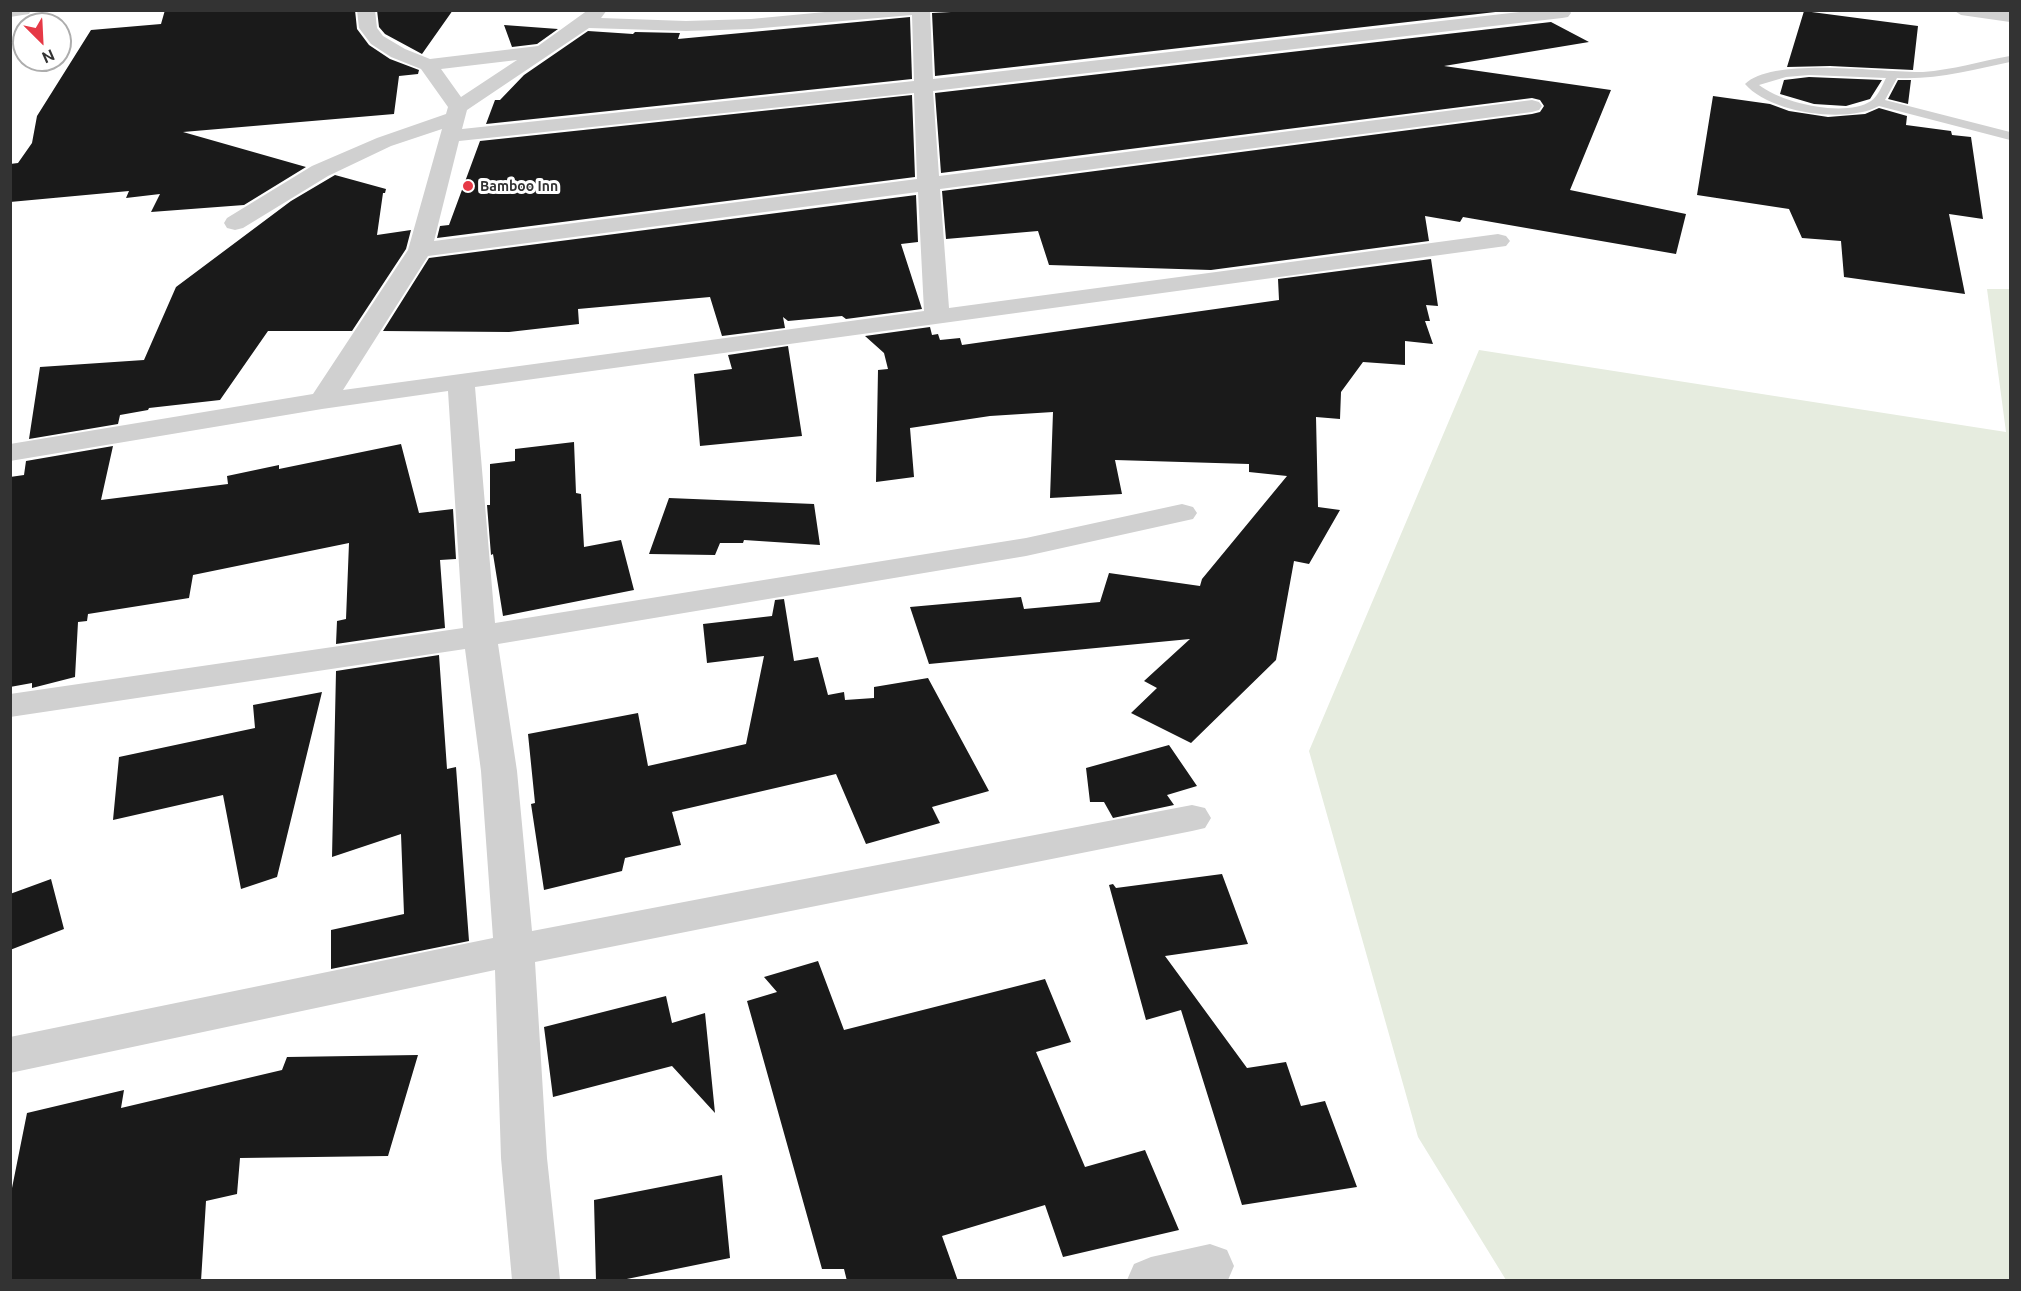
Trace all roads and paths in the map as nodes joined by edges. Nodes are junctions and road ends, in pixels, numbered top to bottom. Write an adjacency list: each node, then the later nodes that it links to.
1 (23, 10): 7 (street)
2 (366, 10): 14 (street)
3 (914, 10): 9 (street)
4 (921, 10): 16 (street)
5 (1383, 10): 11 (street)
6 (1961, 10): 10 (street)
7 (11, 12)
8 (1562, 13): 11 (street)
9 (592, 17): 12 (street)
10 (2010, 17)
11 (1381, 33): 16 (street)
12 (542, 51): 14 (street); 19 (street)
13 (2010, 59): 15 (lane)
14 (428, 65): 19 (street)
15 (1894, 74): 17 (lane); 17 (lane)
16 (925, 86): 19 (street); 21 (street)
17 (1877, 102): 20 (lane)
18 (1532, 106): 21 (street)
19 (455, 120): 22 (street); 24 (street)
20 (2010, 136)
21 (929, 184): 24 (street); 25 (street)
22 (235, 224)
23 (1498, 241): 25 (street)
24 (420, 250): 27 (street)
25 (937, 317): 26 (street)
26 (461, 381): 27 (street); 30 (street)
27 (322, 401): 28 (street)
28 (10, 453)
29 (1182, 513): 30 (street)
30 (480, 636): 31 (street); 33 (street)
31 (10, 706)
32 (1192, 818): 33 (street)
33 (514, 950): 34 (street); 36 (street)
34 (10, 1055)
35 (1210, 1266): 37 (street)
36 (536, 1281)
37 (1151, 1281)

